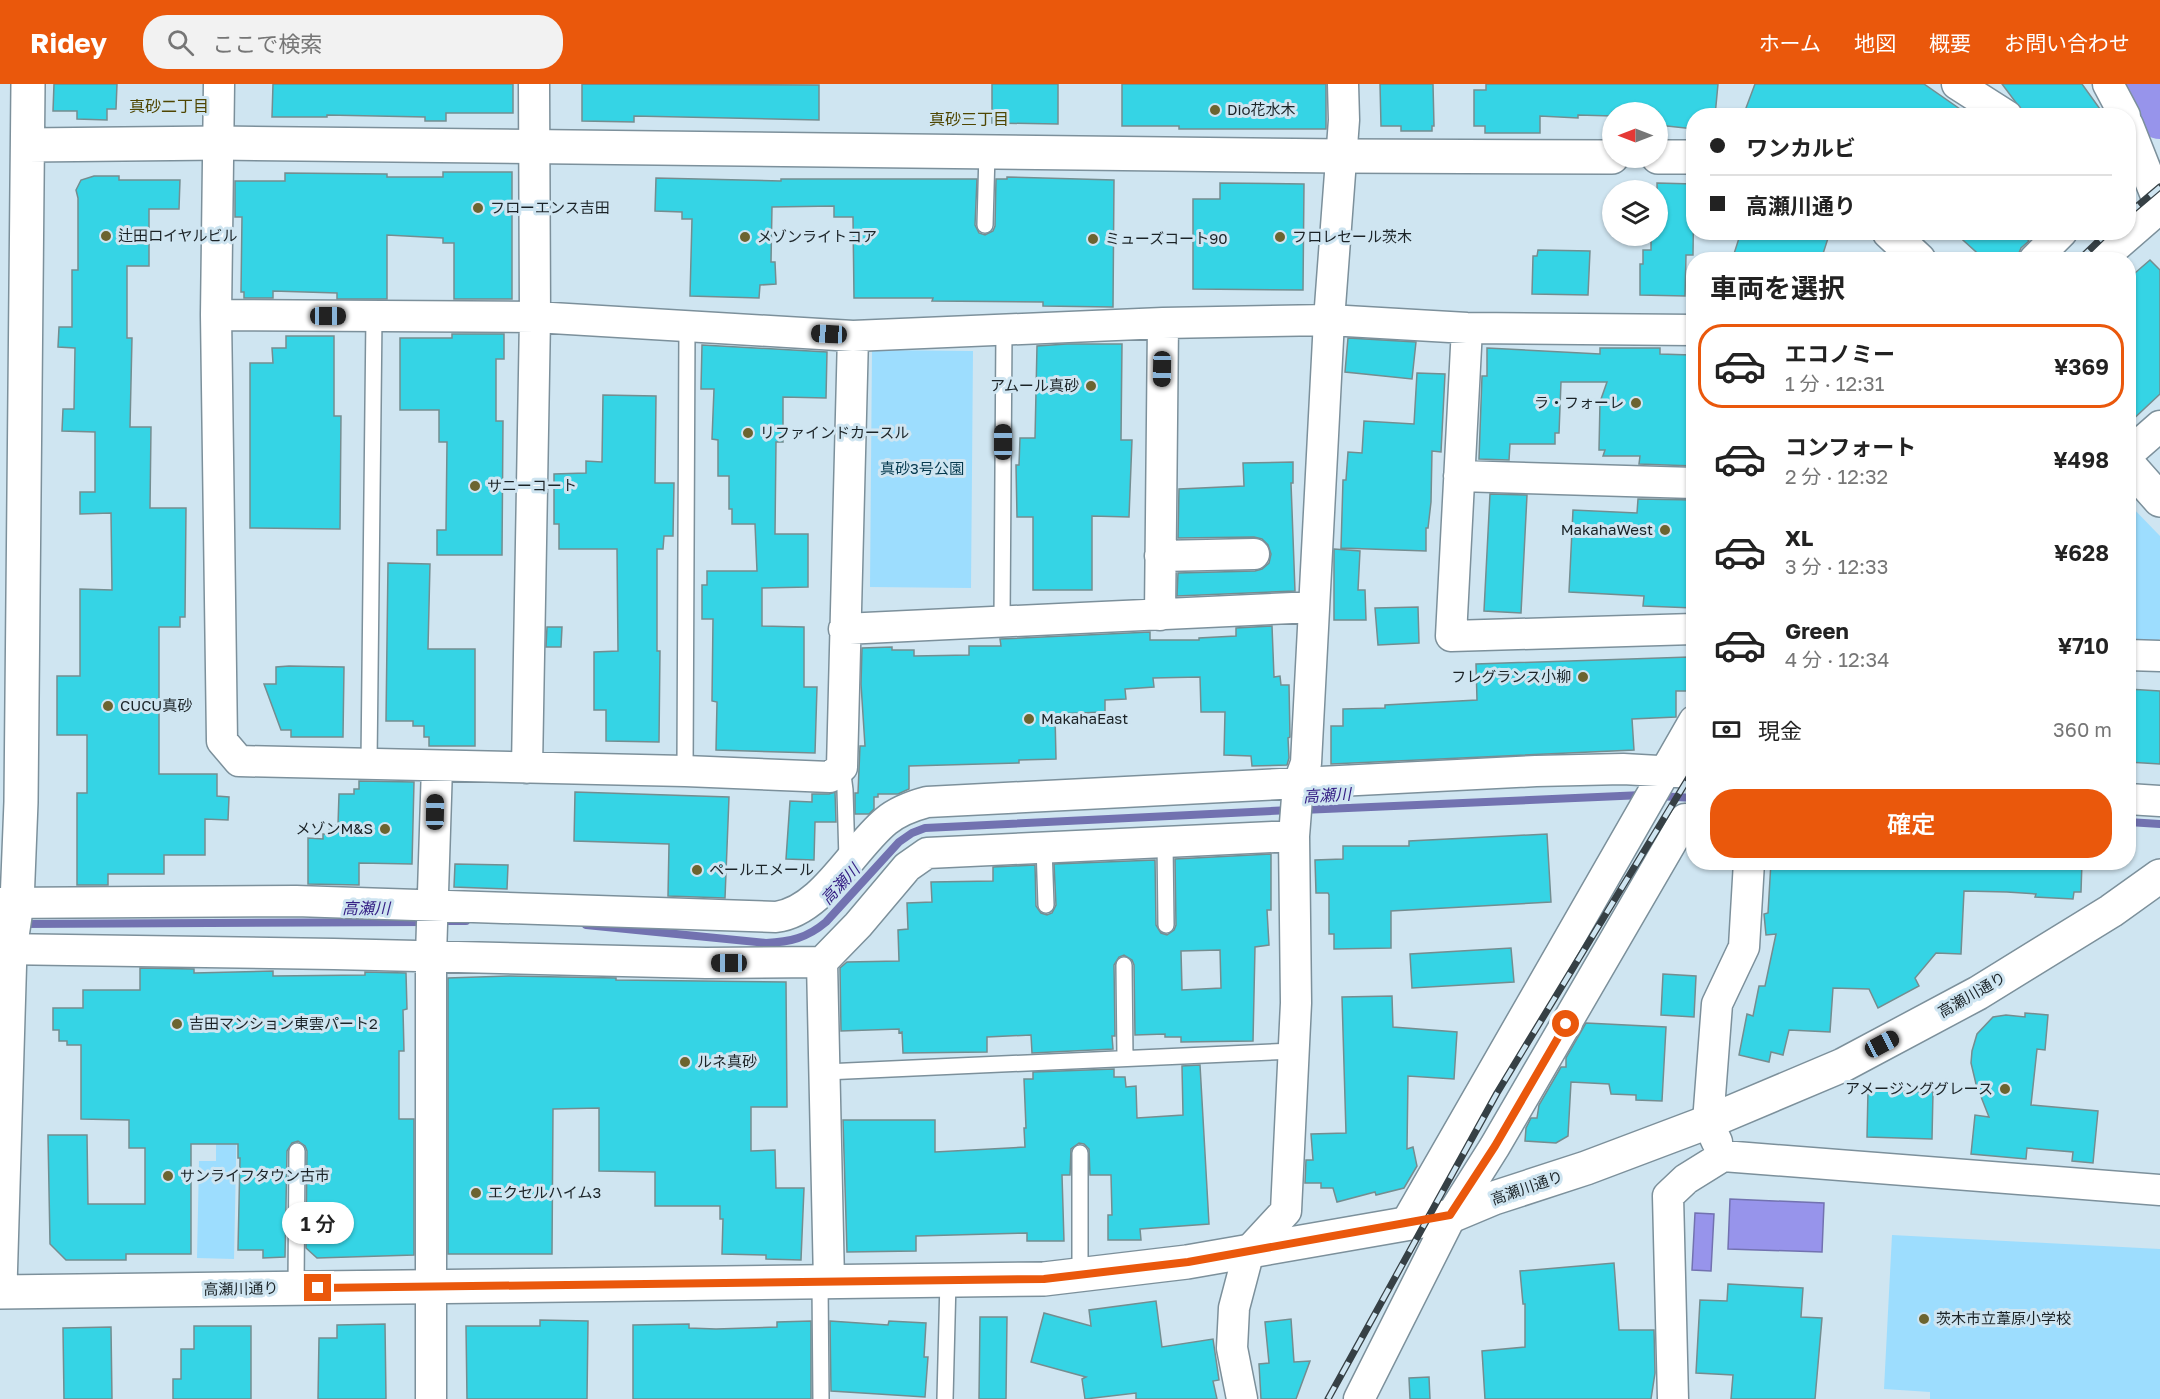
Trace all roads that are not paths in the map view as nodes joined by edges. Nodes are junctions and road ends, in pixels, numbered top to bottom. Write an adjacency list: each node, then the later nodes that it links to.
1 (28, 84): 11 (street)
2 (219, 84): 9 (street)
3 (534, 84): 12 (street)
4 (1343, 84): 14 (street)
5 (1957, 84): 7 (street)
6 (2109, 84): 8 (street)
7 (1994, 108)
8 (2121, 108)
9 (219, 143): 11 (street); 12 (street); 28 (street)
10 (2136, 144): 18 (street)
11 (28, 145): 63 (street)
12 (534, 148): 13 (street); 30 (street)
13 (987, 153): 14 (street); 20 (lane)
14 (1341, 156): 15 (street); 31 (street)
15 (1602, 157)
16 (1668, 157): 17 (street)
17 (1686, 157)
18 (2145, 166): 19 (street)
19 (2160, 207): 21 (street)
20 (985, 225)
21 (2136, 228)
22 (1897, 240): 25 (street)
23 (2054, 240): 26 (street)
24 (2123, 240): 27 (street)
25 (1910, 252)
26 (2042, 252)
27 (2109, 252)
28 (216, 315): 29 (street); 54 (street)
29 (374, 316): 30 (street); 54 (lane)
30 (535, 317): 33 (street); 57 (street)
31 (1329, 320): 32 (street); 34 (street); 46 (street)
32 (1163, 323): 35 (street); 45 (street)
33 (687, 326): 37 (street); 58 (lane)
34 (1467, 328): 36 (street); 41 (street)
35 (1004, 330): 37 (street); 48 (lane)
36 (1686, 330)
37 (853, 336): 49 (street)
38 (2160, 426): 39 (street)
39 (2136, 447)
40 (2136, 473): 43 (street)
41 (1459, 476): 42 (street); 50 (street)
42 (1686, 483)
43 (2160, 500)
44 (1254, 554): 45 (street)
45 (1160, 556): 47 (street)
46 (1314, 607): 47 (street); 60 (street)
47 (1160, 615): 48 (street)
48 (1002, 620): 49 (street)
49 (844, 629): 56 (street)
50 (1686, 629)
51 (2136, 655): 52 (street)
52 (2160, 656)
53 (1686, 742): 59 (street)
54 (369, 763): 55 (street)
55 (436, 766): 57 (street); 74 (street)
56 (842, 767): 58 (street); 68 (lane)
57 (527, 768): 58 (street)
58 (685, 771)
59 (1673, 775): 60 (street); 90 (street)
60 (1298, 788): 65 (street); 68 (street)
61 (2136, 800): 62 (street)
62 (2160, 801)
63 (10, 802): 72 (street)
64 (1685, 819): 89 (street)
65 (1295, 831): 66 (street); 81 (street)
66 (1165, 842): 67 (street); 76 (lane)
67 (1044, 847): 73 (lane); 75 (street)
68 (847, 863): 71 (street)
69 (1749, 870): 84 (street)
70 (2160, 876): 84 (street, 高瀬川通り)
71 (824, 895): 74 (street); 75 (street)
72 (9, 903): 74 (street); 77 (street)
73 (1046, 905)
74 (433, 909): 78 (street)
75 (855, 922): 79 (street)
76 (1166, 925)
77 (5, 949): 78 (street); 95 (street)
78 (432, 952): 79 (street); 96 (street)
79 (822, 962): 83 (street)
80 (1124, 966): 82 (lane)
81 (1294, 1051): 82 (lane); 91 (street)
82 (1125, 1058): 83 (lane)
83 (825, 1072): 94 (street)
84 (1708, 1122): 87 (street); 89 (street, 高瀬川通り)
85 (297, 1150): 97 (lane)
86 (1080, 1153): 92 (lane)
87 (1724, 1156): 88 (street); 104 (street)
88 (2160, 1190)
89 (1450, 1215): 90 (street, 高瀬川通り); 103 (street)
90 (1406, 1223): 91 (street, 高瀬川通り)
91 (1249, 1251): 92 (street, 高瀬川通り); 102 (street)
92 (1080, 1275): 93 (street, 高瀬川通り)
93 (948, 1280): 94 (street, 高瀬川通り); 101 (lane)
94 (824, 1282): 96 (street, 高瀬川通り); 100 (lane)
95 (0, 1287)
96 (429, 1287): 97 (street, 高瀬川通り); 99 (street)
97 (296, 1288): 98 (street, 高瀬川通り)
98 (0, 1292)
99 (431, 1399)
100 (821, 1399)
101 (945, 1399)
102 (1242, 1399)
103 (1359, 1399)
104 (1673, 1399)

